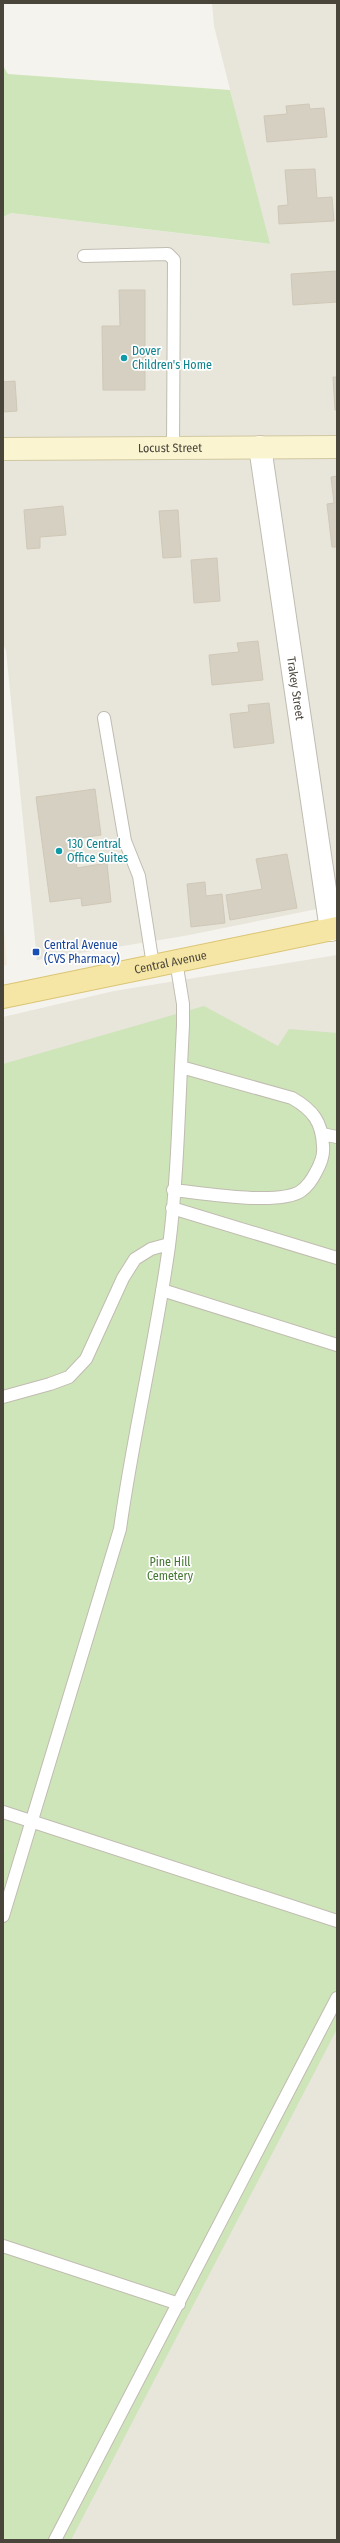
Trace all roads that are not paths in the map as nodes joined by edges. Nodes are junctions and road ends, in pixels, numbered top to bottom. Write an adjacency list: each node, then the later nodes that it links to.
1 (84, 256): 4 (lane)
2 (260, 447): 3 (street, Locust Street); 4 (street, Locust Street); 7 (street, Trakey Street)
3 (337, 447)
4 (173, 448): 5 (street, Locust Street)
5 (3, 449)
6 (104, 718): 9 (lane)
7 (334, 929): 8 (main road, Central Avenue)
8 (176, 961): 9 (main road, Central Avenue); 11 (lane)
9 (153, 965): 10 (main road, Central Avenue)
10 (3, 997)
11 (181, 1067): 12 (lane); 14 (lane)
12 (322, 1134): 13 (lane); 14 (lane)
13 (337, 1137)
14 (173, 1190): 15 (lane)
15 (172, 1208): 16 (lane); 17 (lane)
16 (169, 1244): 18 (lane); 20 (lane)
17 (337, 1258)
18 (162, 1290): 19 (lane); 22 (lane)
19 (337, 1345)
20 (3, 1397)
21 (3, 1812): 22 (lane)
22 (31, 1821): 23 (lane); 24 (lane)
23 (3, 1916)
24 (337, 1921)
25 (337, 1998): 27 (lane)
26 (3, 2246): 27 (lane)
27 (179, 2304): 28 (lane)
28 (55, 2540)

